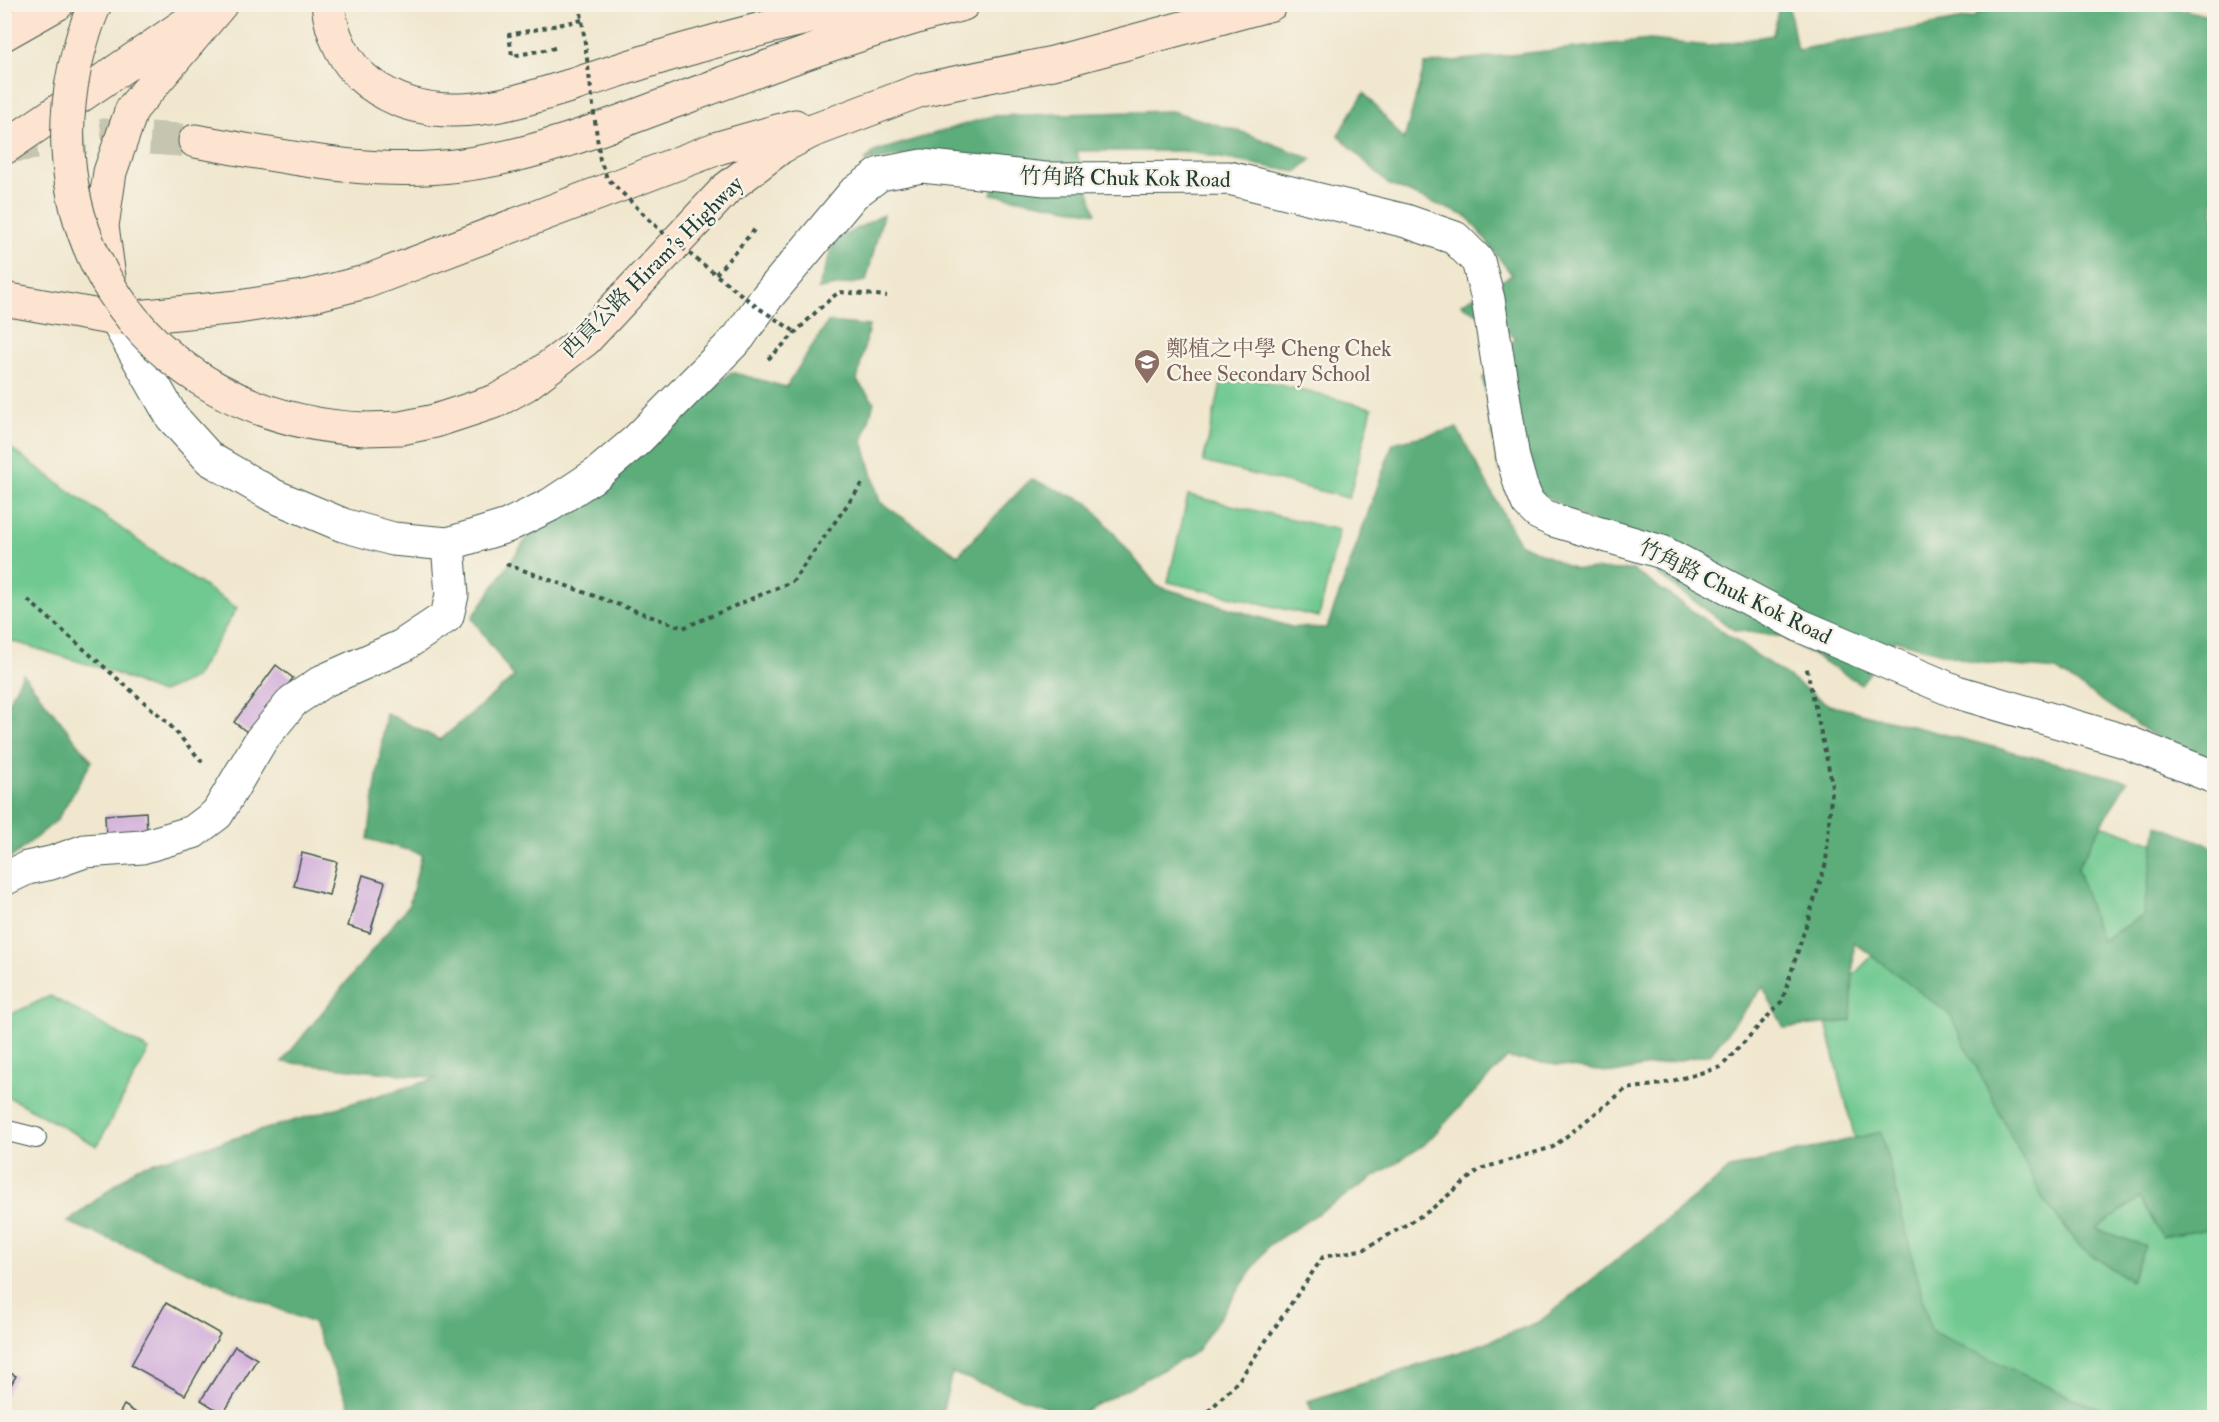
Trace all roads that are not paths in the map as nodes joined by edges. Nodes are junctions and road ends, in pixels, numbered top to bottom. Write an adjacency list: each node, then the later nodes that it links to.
1 (95, 4): 10 (main road, 西貢公路 Hiram's Highway, bridge)
2 (214, 4): 12 (main road)
3 (221, 4): 14 (main road)
4 (328, 4): 5 (main road)
5 (868, 4)
6 (963, 4): 11 (main road)
7 (1271, 4): 10 (main road, 西貢公路 Hiram's Highway)
8 (55, 5): 9 (main road)
9 (4, 34)
10 (921, 90): 14 (main road)
11 (195, 141)
12 (4, 148)
13 (4, 299): 14 (main road)
14 (116, 319): 15 (street, 竹角路 Chuk Kok Road)
15 (448, 544): 16 (street, 竹角路 Chuk Kok Road); 17 (street)
16 (2214, 777)
17 (4, 879)
18 (4, 1130): 19 (lane)
19 (36, 1138)

